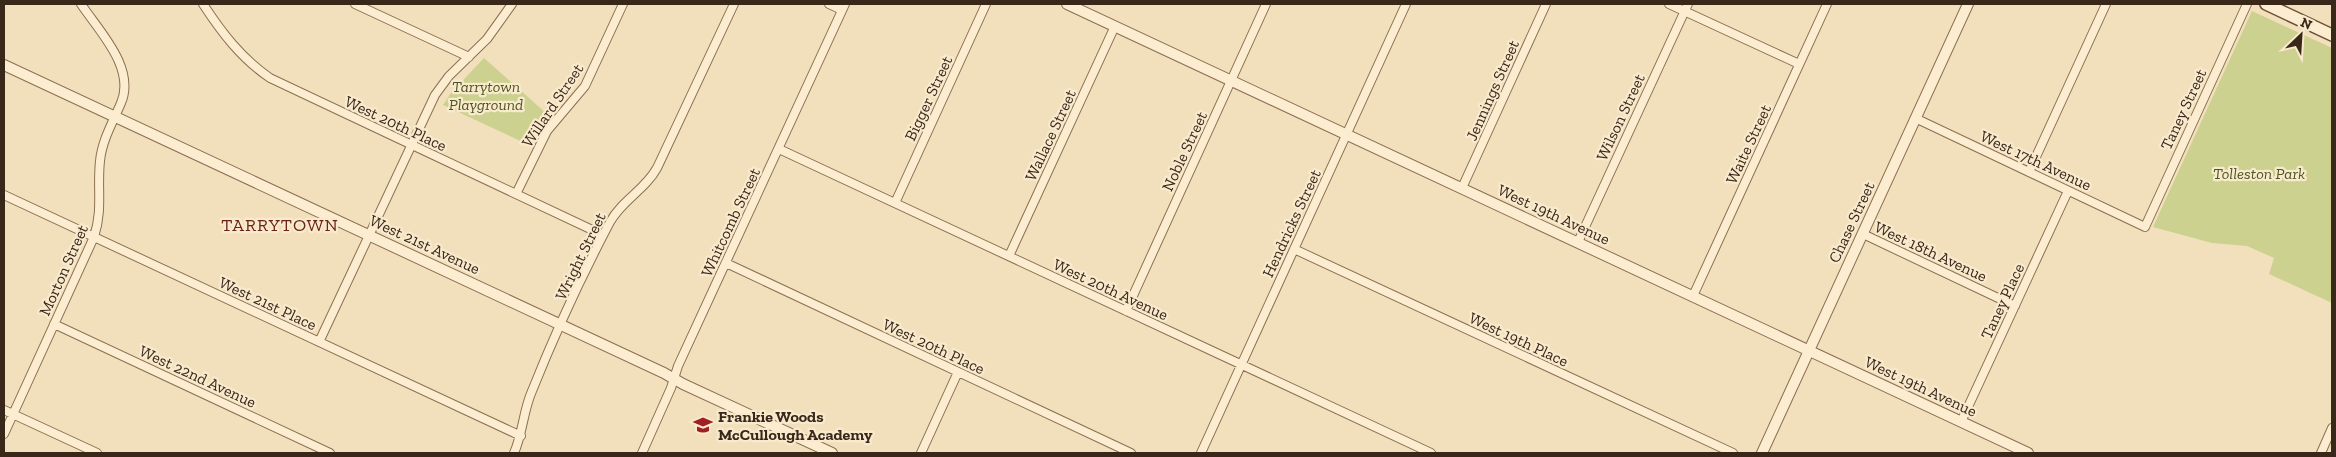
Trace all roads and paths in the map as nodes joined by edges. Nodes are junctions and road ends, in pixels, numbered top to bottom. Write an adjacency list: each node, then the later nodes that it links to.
1 (81, 4): 27 (street, Morton Street)
2 (203, 4): 30 (street, West 20th Place)
3 (355, 4): 23 (street)
4 (512, 4): 23 (street)
5 (624, 4): 35 (street, Willard Street)
6 (734, 4): 41 (street, Wright Street)
7 (829, 4): 19 (street)
8 (986, 4): 37 (street, Bigger Street)
9 (1067, 4): 21 (street, West 19th Avenue)
10 (1266, 4): 26 (street, Noble Street)
11 (1406, 4): 29 (street, Hendricks Street)
12 (1546, 4): 33 (street, Jennings Street)
13 (1669, 4): 20 (street)
14 (1827, 4): 24 (street, Waite Street)
15 (1968, 4): 28 (street, Chase Street)
16 (2106, 4): 32 (street)
17 (2247, 4): 38 (street, Taney Street)
18 (2266, 4): 22 (main road)
19 (844, 7): 31 (street, Whitcomb Street)
20 (1686, 7): 24 (street); 43 (street, Wilson Street)
21 (1115, 26): 26 (street, West 19th Avenue); 45 (street, Wallace Street)
22 (2332, 35)
23 (469, 57): 30 (street)
24 (1799, 64): 47 (street, Waite Street)
25 (4, 65): 27 (street, West 21st Avenue)
26 (1231, 80): 29 (street, West 19th Avenue); 49 (street, Noble Street)
27 (114, 116): 40 (street, West 21st Avenue); 42 (street, Morton Street)
28 (1916, 118): 32 (street, West 17th Avenue); 39 (street, Chase Street)
29 (1347, 134): 33 (street, West 19th Avenue); 44 (street, Hendricks Street)
30 (411, 145): 35 (street, West 20th Place); 40 (street)
31 (779, 149): 37 (street, West 20th Avenue); 46 (street, Whitcomb Street)
32 (2029, 172): 34 (street, West 17th Avenue)
33 (1462, 188): 43 (street, West 19th Avenue)
34 (2068, 191): 38 (street, West 17th Avenue); 48 (street, Taney Place)
35 (516, 194): 41 (street, West 20th Place)
36 (4, 195): 42 (street, West 21st Place)
37 (895, 203): 45 (street, West 20th Avenue)
38 (2145, 226)
39 (1862, 234): 48 (street, West 18th Avenue); 53 (street, Chase Street)
40 (369, 235): 51 (street, West 21st Avenue); 52 (street)
41 (603, 235): 51 (street, Wright Street)
42 (94, 237): 50 (street, Morton Street); 52 (street, West 21st Place)
43 (1578, 242): 47 (street, West 19th Avenue)
44 (1294, 249): 54 (street, Hendricks Street); 72 (street, West 19th Place)
45 (1009, 256): 49 (street, West 20th Avenue)
46 (726, 263): 55 (street, West 20th Place); 56 (street, Whitcomb Street)
47 (1693, 296): 53 (street, West 19th Avenue)
48 (2016, 306): 59 (street, Taney Place)
49 (1126, 311): 54 (street, West 20th Avenue)
50 (54, 324): 58 (street, Morton Street); 64 (street, West 22nd Avenue)
51 (562, 325): 56 (street, West 21st Avenue); 62 (street, Wright Street)
52 (320, 342): 62 (street, West 21st Place)
53 (1809, 350): 59 (street, West 19th Avenue); 73 (street, Chase Street)
54 (1241, 364): 70 (street, Hendricks Street); 71 (street, West 20th Avenue)
55 (958, 372): 68 (street); 69 (street, West 20th Place)
56 (674, 378): 66 (street, Whitcomb Street); 67 (street, West 21st Avenue)
57 (4, 410): 58 (street)
58 (13, 414): 61 (street, Morton Street); 63 (street)
59 (1961, 422): 74 (street, West 19th Avenue)
60 (2332, 428): 75 (street)
61 (4, 434)
62 (521, 436): 65 (street, Wright Street)
63 (97, 453)
64 (330, 453)
65 (514, 453)
66 (642, 453)
67 (832, 453)
68 (921, 453)
69 (1131, 453)
70 (1201, 453)
71 (1431, 453)
72 (1733, 453)
73 (1762, 453)
74 (2028, 453)
75 (2321, 453)

